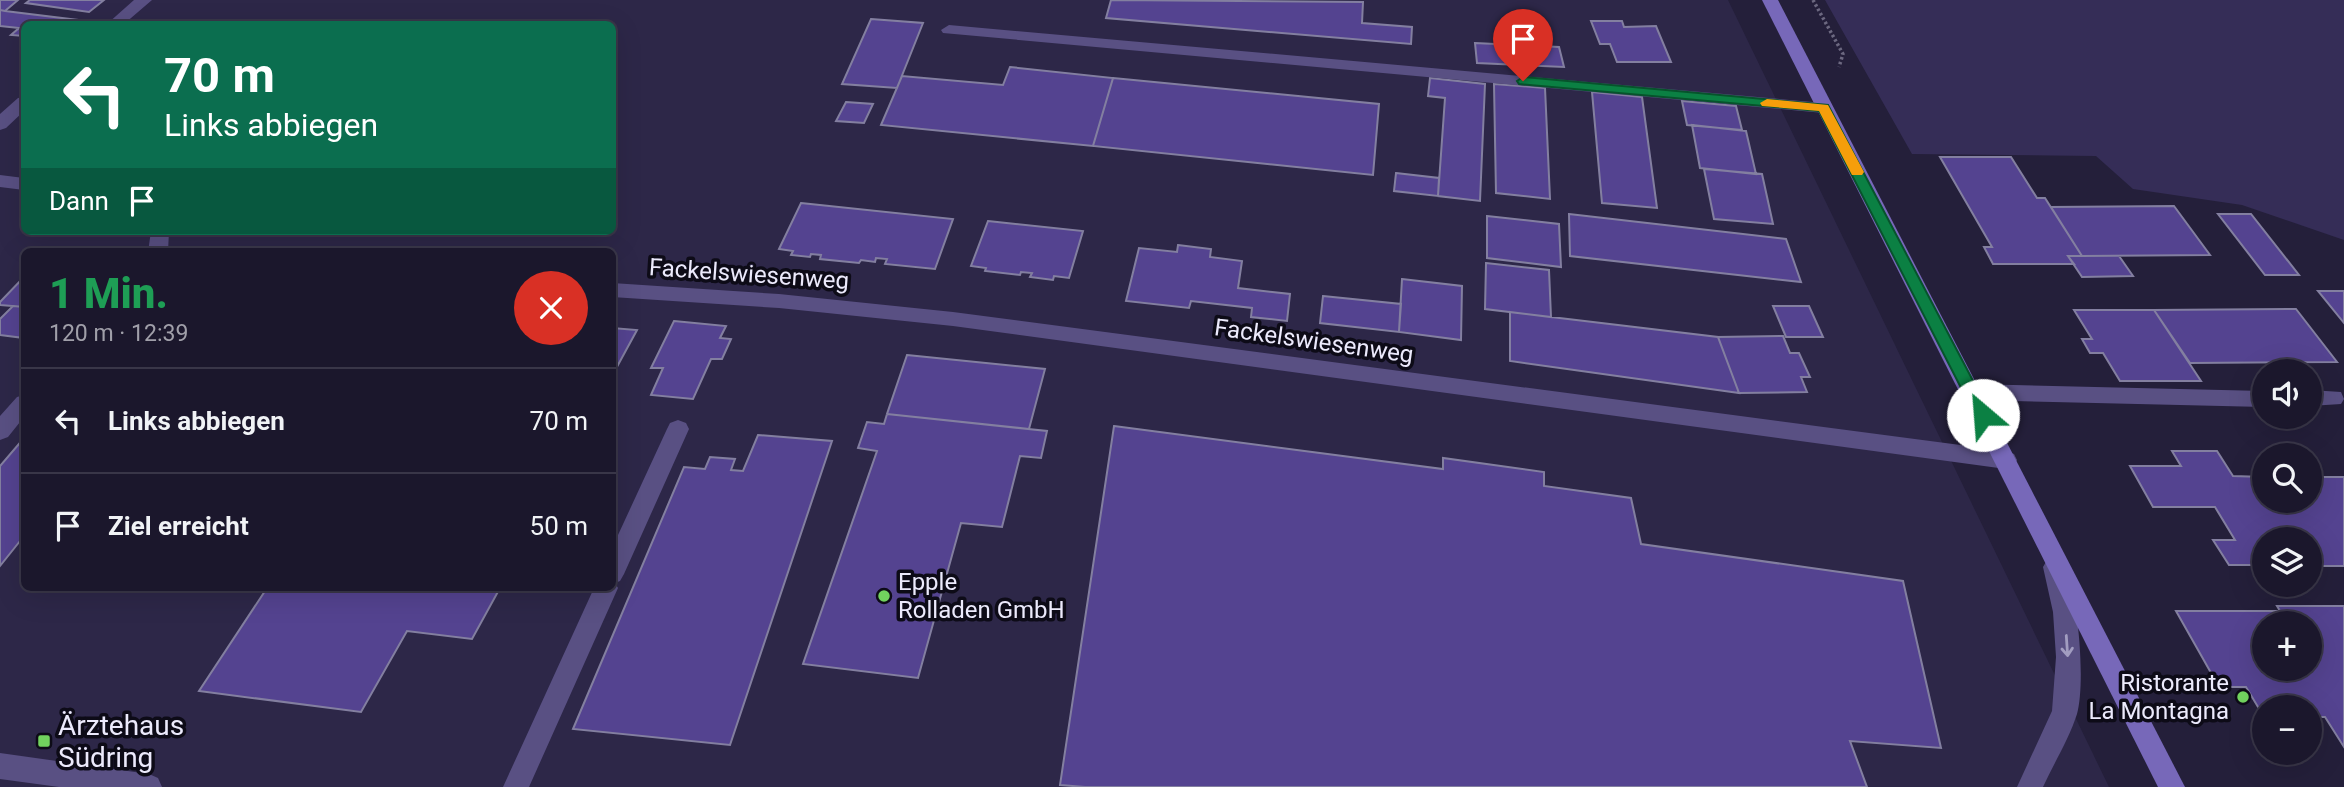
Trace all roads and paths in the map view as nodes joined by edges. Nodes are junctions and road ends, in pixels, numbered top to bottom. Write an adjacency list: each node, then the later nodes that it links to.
1 (144, 0): 3 (street)
2 (1770, 0): 6 (main road)
3 (119, 21)
4 (949, 30): 6 (street)
5 (21, 105): 7 (street)
6 (1824, 108): 11 (main road)
7 (0, 124)
8 (0, 181): 9 (street)
9 (21, 184)
10 (616, 290): 18 (street, Fackelswiesenweg)
11 (1971, 392): 14 (street); 18 (main road)
12 (2322, 398): 13 (street)
13 (2334, 398)
14 (2252, 399)
15 (21, 406): 17 (street)
16 (678, 429): 20 (street)
17 (0, 431)
18 (2006, 460): 19 (main road)
19 (2052, 554): 25 (street, one-way to 25); 26 (main road)
20 (616, 565)
21 (605, 591): 24 (street)
22 (0, 766): 23 (street)
23 (149, 787)
24 (516, 787)
25 (2030, 787)
26 (2172, 787)

